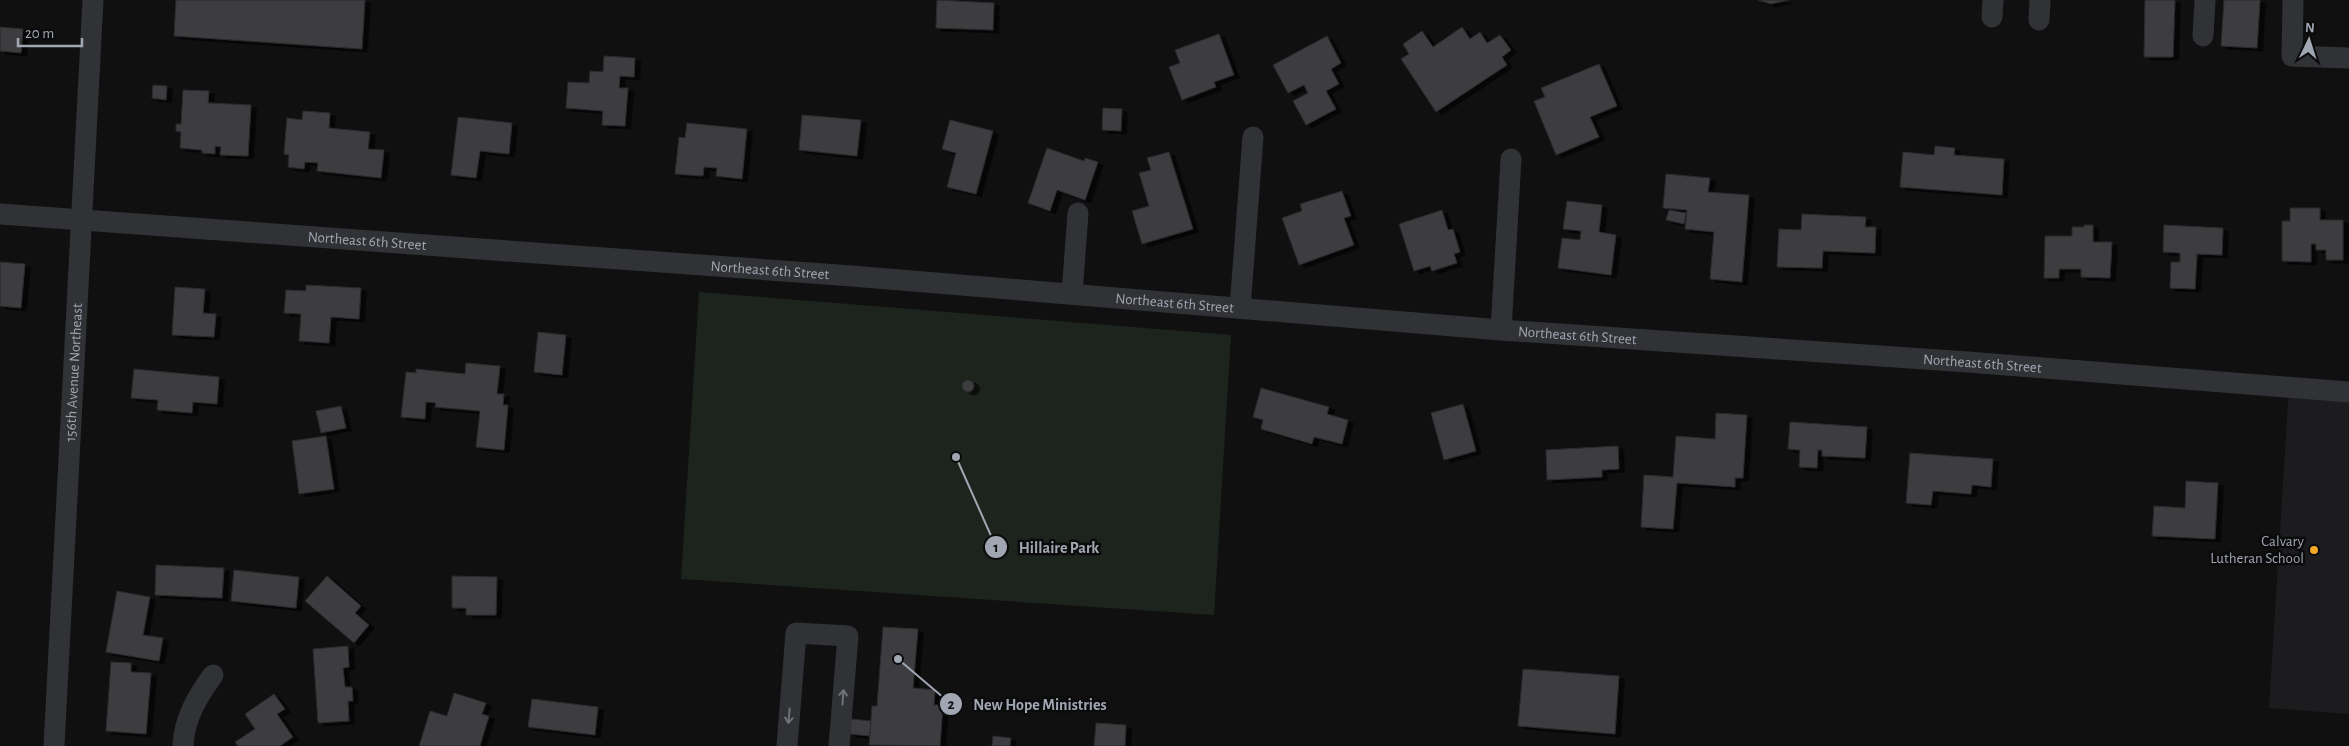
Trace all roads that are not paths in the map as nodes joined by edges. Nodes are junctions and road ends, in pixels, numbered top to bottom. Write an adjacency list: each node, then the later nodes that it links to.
1 (93, 0): 10 (street, 156th Avenue Northeast)
2 (2205, 0): 4 (street)
3 (2293, 0): 5 (street)
4 (2203, 36)
5 (2349, 58)
6 (1253, 137): 12 (street)
7 (1511, 159): 13 (street)
8 (1078, 213): 11 (street)
9 (0, 214): 10 (street, Northeast 6th Street)
10 (82, 220): 11 (street, Northeast 6th Street); 16 (street, 156th Avenue Northeast)
11 (1072, 294): 12 (street, Northeast 6th Street)
12 (1240, 308): 13 (street, Northeast 6th Street)
13 (1501, 330): 14 (street, Northeast 6th Street)
14 (2349, 392)
15 (213, 675): 17 (street)
16 (54, 746)
17 (183, 746)
18 (787, 746): 19 (street, one-way to 18)
19 (839, 746)

